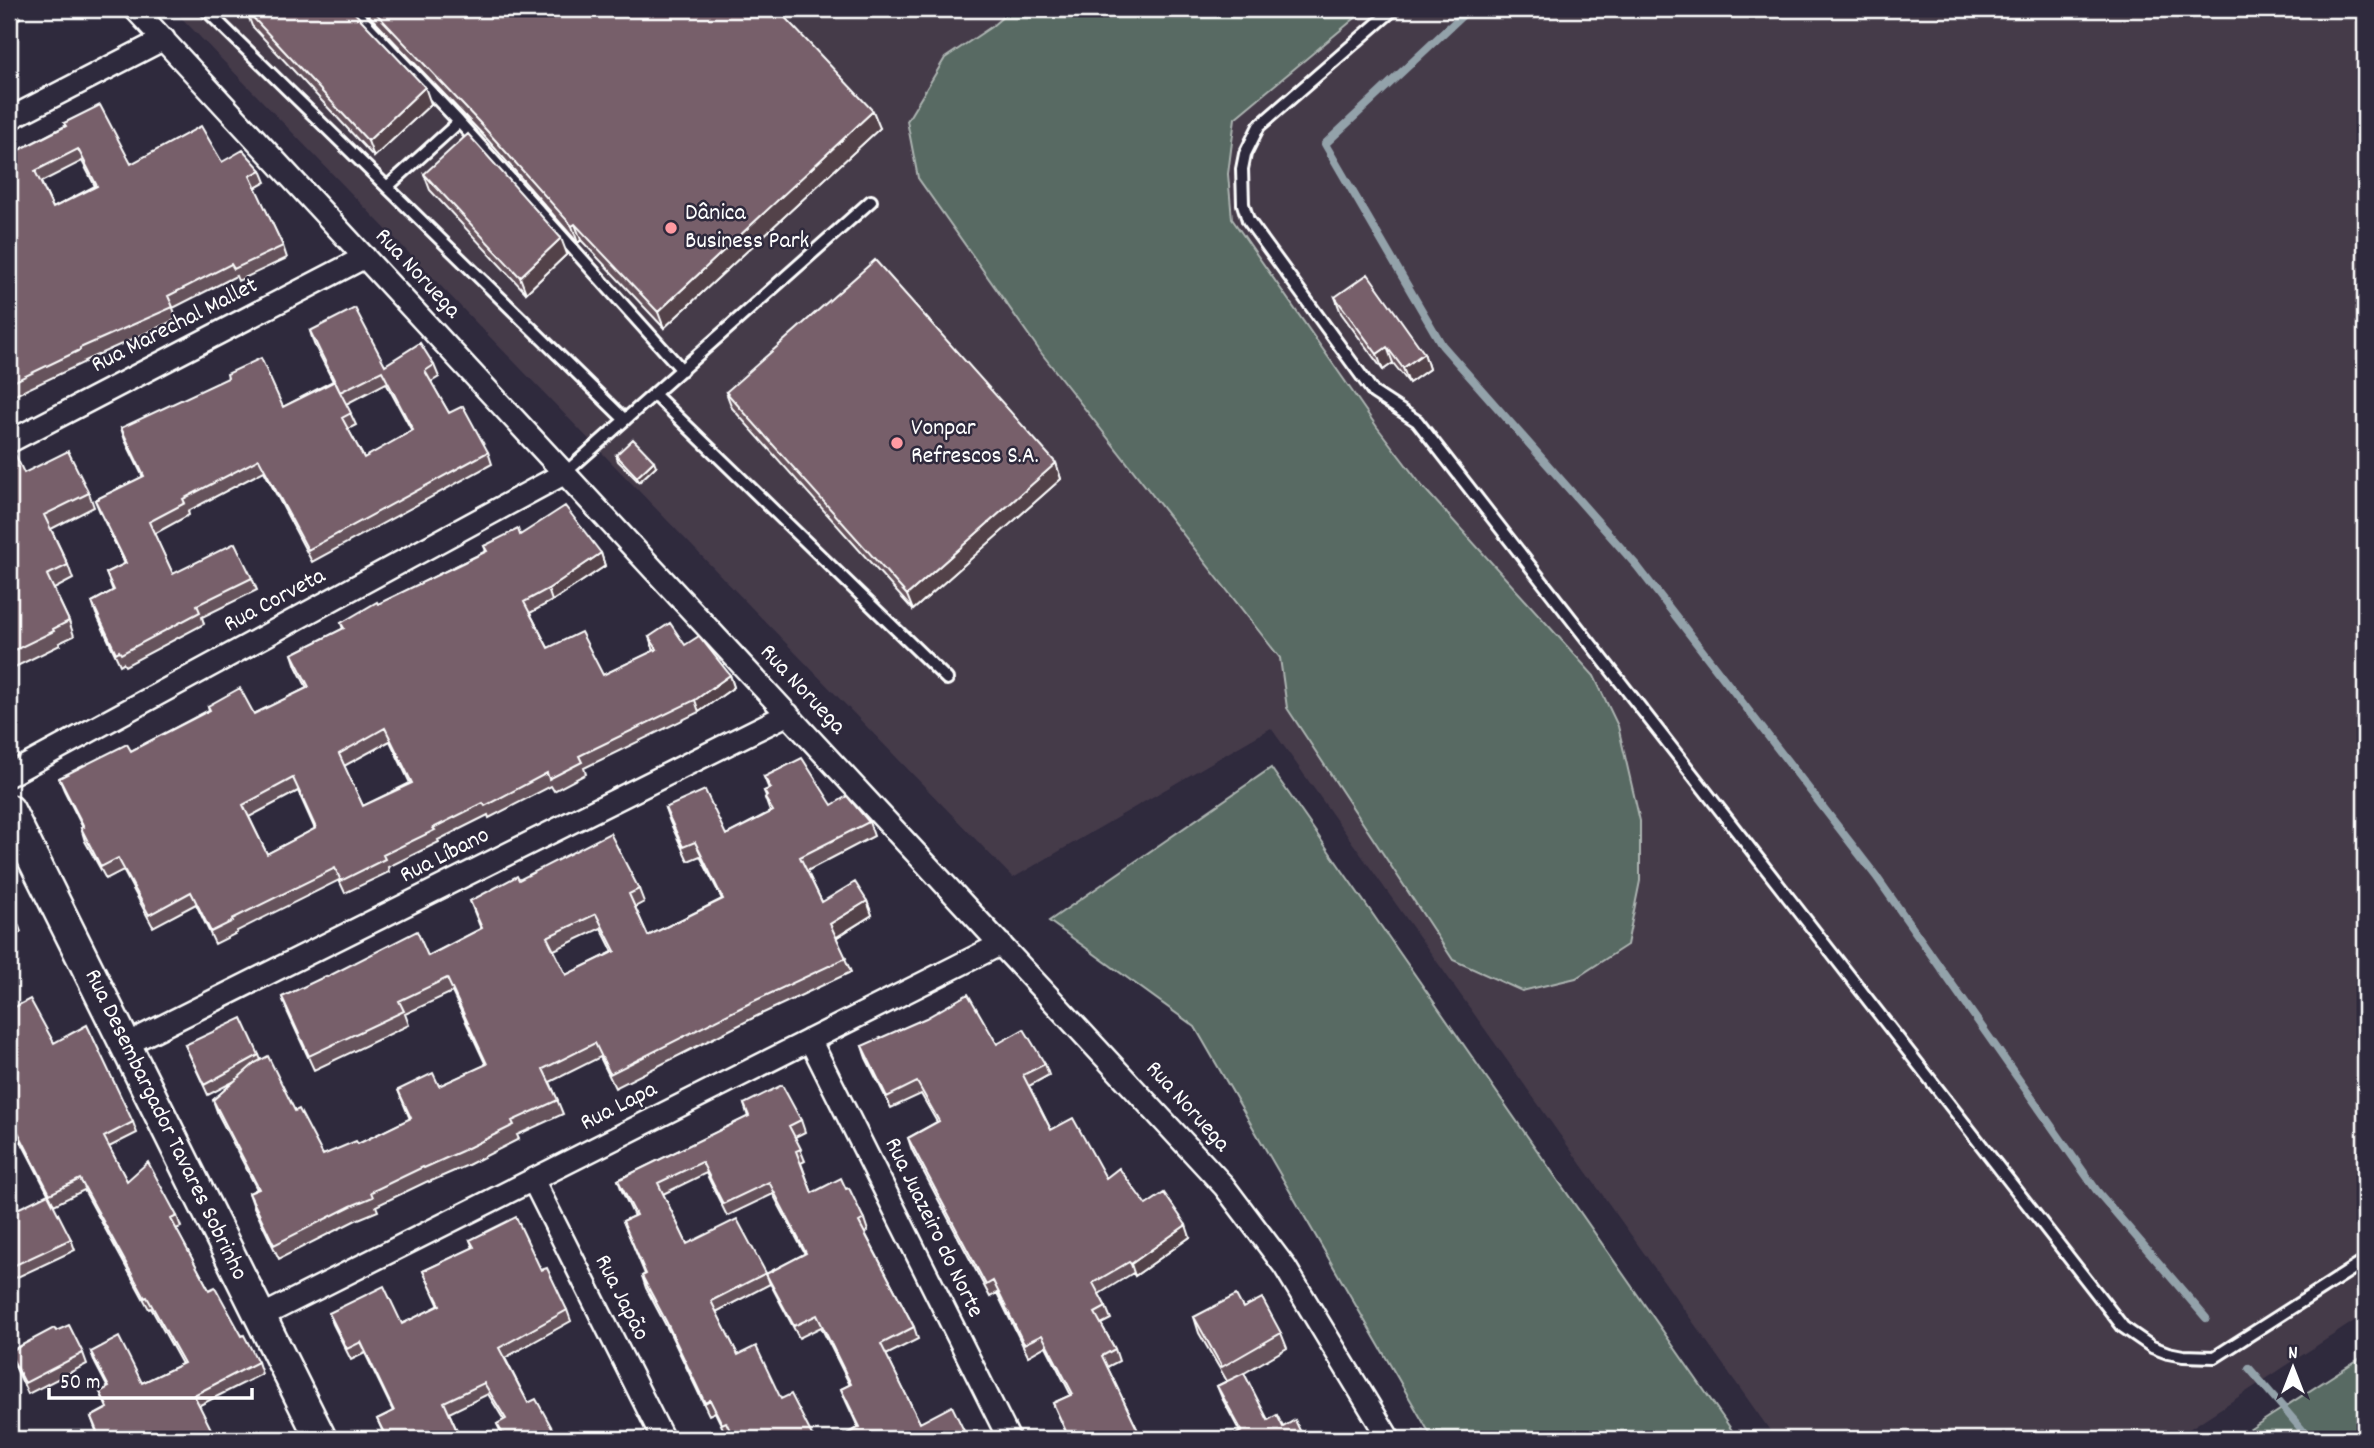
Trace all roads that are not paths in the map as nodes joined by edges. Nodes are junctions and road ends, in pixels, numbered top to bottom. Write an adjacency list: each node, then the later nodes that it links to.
1 (135, 9): 7 (street, Rua Noruega)
2 (205, 9): 6 (lane)
3 (223, 9): 6 (lane)
4 (352, 9): 9 (lane)
5 (1394, 9): 26 (lane)
6 (215, 19): 10 (lane)
7 (164, 39): 8 (street); 12 (street, Rua Noruega)
8 (9, 120)
9 (459, 122): 10 (lane); 13 (lane)
10 (387, 187): 15 (lane)
11 (872, 201): 13 (lane)
12 (365, 257): 16 (street, Rua Marechal Mallet); 17 (street, Rua Noruega)
13 (682, 370): 14 (lane)
14 (654, 394): 15 (lane); 18 (lane)
15 (625, 420): 17 (lane)
16 (9, 442)
17 (565, 473): 19 (street, Rua Noruega); 20 (street, Rua Corveta)
18 (947, 679)
19 (788, 714): 22 (street, Rua Noruega); 24 (street, Rua Líbano)
20 (9, 775)
21 (9, 810): 24 (street, Rua Desembargador Tavares Sobrinho)
22 (1001, 944): 23 (street, Rua Lapa); 31 (street, Rua Noruega)
23 (810, 1040): 25 (street, Rua Lapa); 30 (street, Rua Juazeiro do Norte)
24 (125, 1045): 27 (street, Rua Desembargador Tavares Sobrinho)
25 (533, 1180): 27 (street, Rua Lapa); 29 (street, Rua Japão)
26 (2365, 1261)
27 (261, 1317): 28 (street, Rua Desembargador Tavares Sobrinho)
28 (321, 1439)
29 (663, 1439)
30 (1009, 1439)
31 (1390, 1439)

